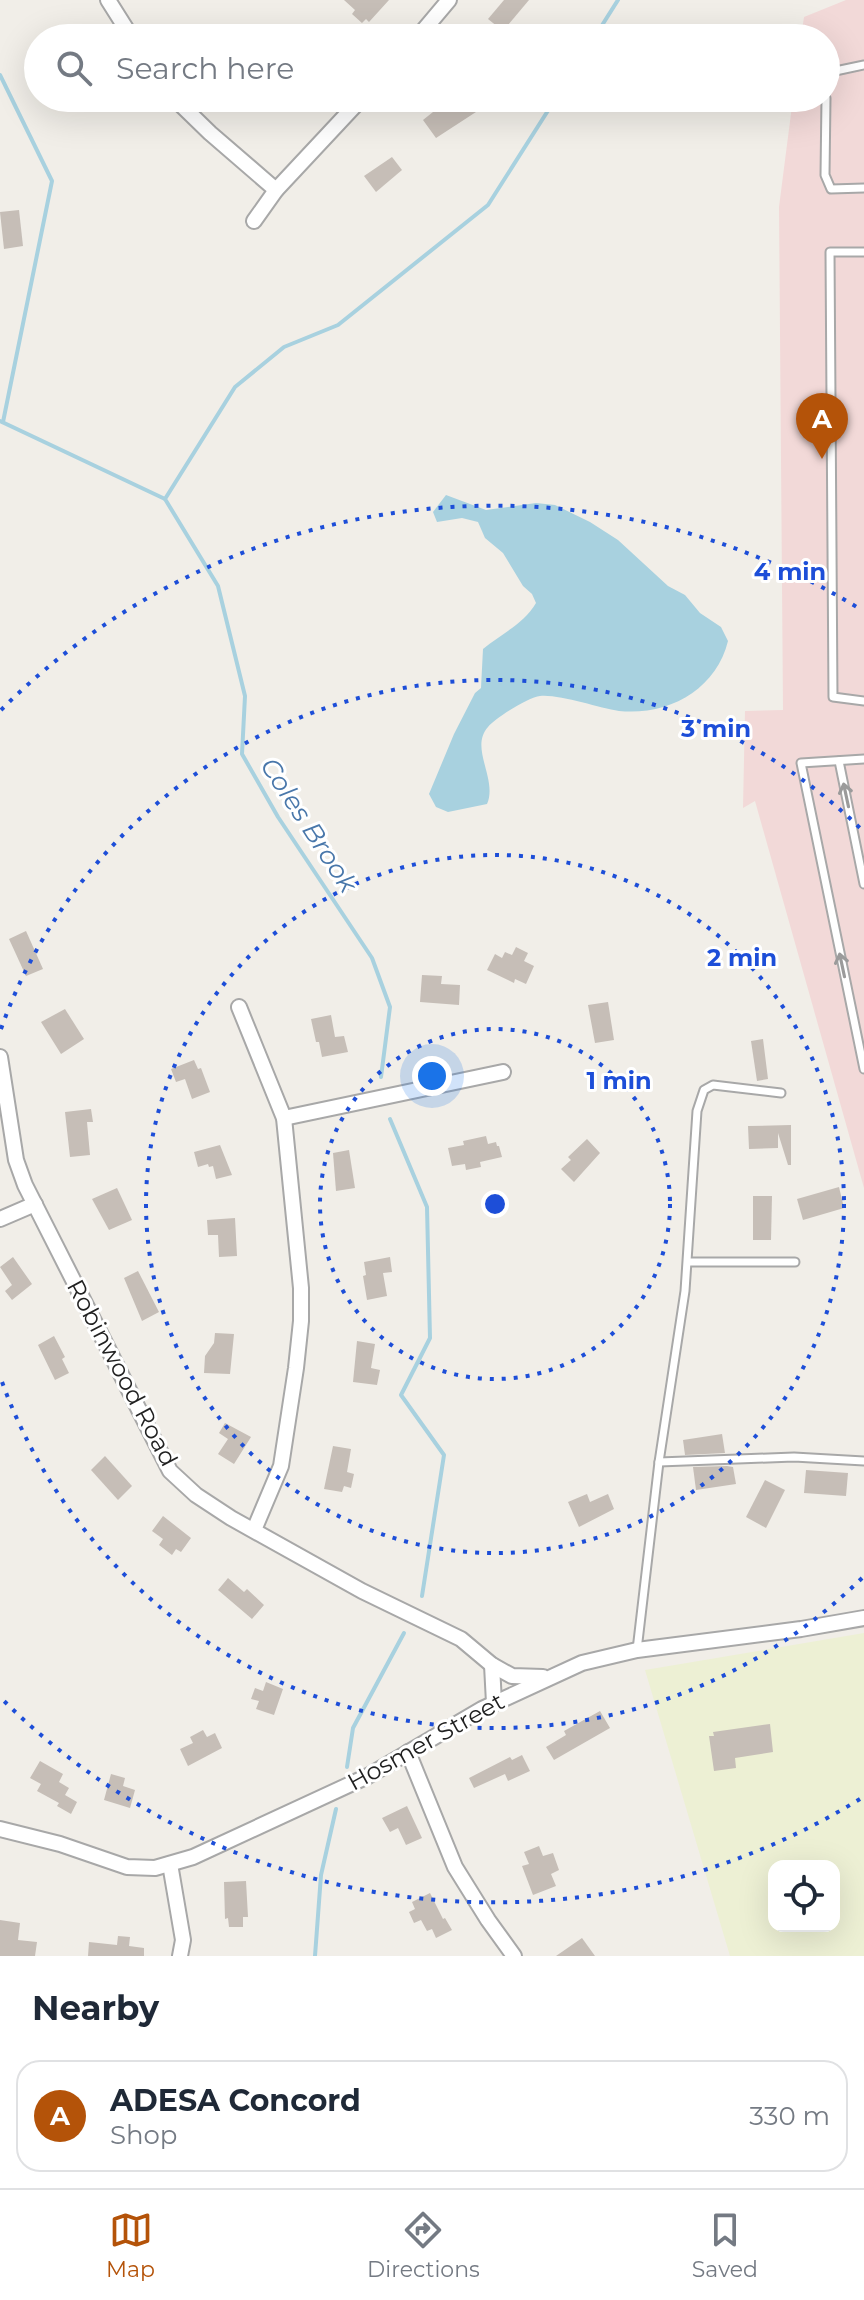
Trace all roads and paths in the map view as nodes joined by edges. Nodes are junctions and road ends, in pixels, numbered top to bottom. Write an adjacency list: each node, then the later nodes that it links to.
1 (108, 0): 3 (street)
2 (444, 3): 4 (street)
3 (123, 24)
4 (428, 24)
5 (864, 65): 6 (lane)
6 (840, 70)
7 (188, 112): 11 (street)
8 (349, 112): 11 (street)
9 (826, 112): 10 (lane)
10 (864, 188)
11 (276, 190): 12 (street)
12 (254, 221)
13 (864, 252): 14 (lane)
14 (864, 701)
15 (864, 759): 16 (lane)
16 (839, 761): 17 (lane, one-way to 16); 20 (lane, one-way to 16)
17 (864, 884)
18 (239, 1007): 23 (street)
19 (0, 1057): 24 (street, Robinwood Road)
20 (864, 1069)
21 (503, 1072): 23 (street)
22 (781, 1093): 26 (lane)
23 (284, 1118): 30 (street)
24 (35, 1204): 25 (street); 30 (street, Robinwood Road)
25 (0, 1219)
26 (688, 1262): 27 (lane); 29 (lane)
27 (795, 1262)
28 (864, 1461): 29 (lane)
29 (659, 1462): 32 (lane)
30 (254, 1530): 33 (street, Robinwood Road)
31 (864, 1618): 32 (street, Hosmer Street)
32 (637, 1650): 34 (street, Hosmer Street)
33 (492, 1665): 34 (street, Robinwood Road); 35 (street)
34 (551, 1677): 35 (street, Hosmer Street)
35 (494, 1703): 36 (street, Hosmer Street)
36 (408, 1752): 38 (street, Hosmer Street); 40 (street)
37 (0, 1829): 38 (street, Hosmer Street)
38 (170, 1864): 39 (street)
39 (180, 1956)
40 (514, 1956)

